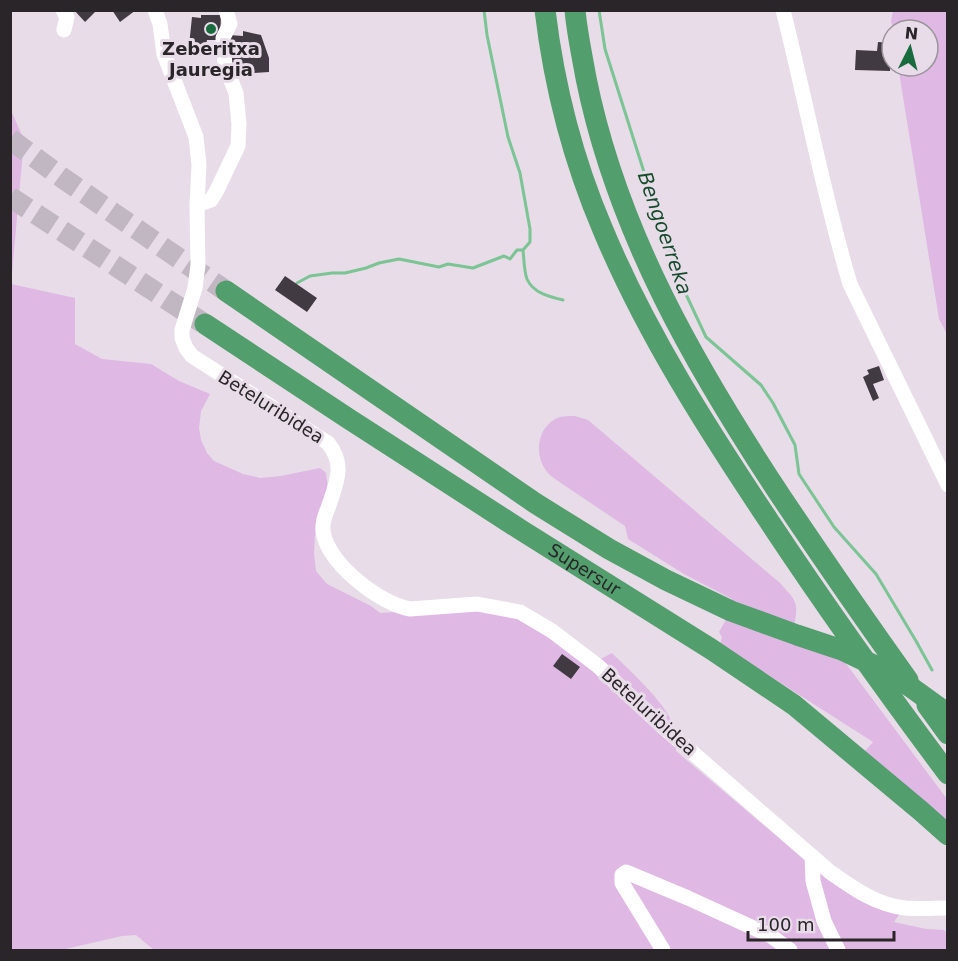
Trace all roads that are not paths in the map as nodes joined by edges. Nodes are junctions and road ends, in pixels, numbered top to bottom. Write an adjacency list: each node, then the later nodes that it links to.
1 (63, 10): 7 (street)
2 (155, 10): 8 (street, Beteluribidea)
3 (226, 10): 8 (street)
4 (545, 10): 14 (highway)
5 (575, 10): 13 (highway)
6 (783, 10): 11 (street)
7 (64, 30)
8 (197, 205): 16 (street, Beteluribidea)
9 (225, 291): 12 (highway, Supersur)
10 (205, 324): 15 (highway, Supersur)
11 (948, 485)
12 (948, 714)
13 (948, 734)
14 (948, 774)
15 (948, 835)
16 (812, 856): 17 (street, Beteluribidea); 20 (street)
17 (948, 908)
18 (663, 951): 19 (street)
19 (790, 951)
20 (838, 951)

